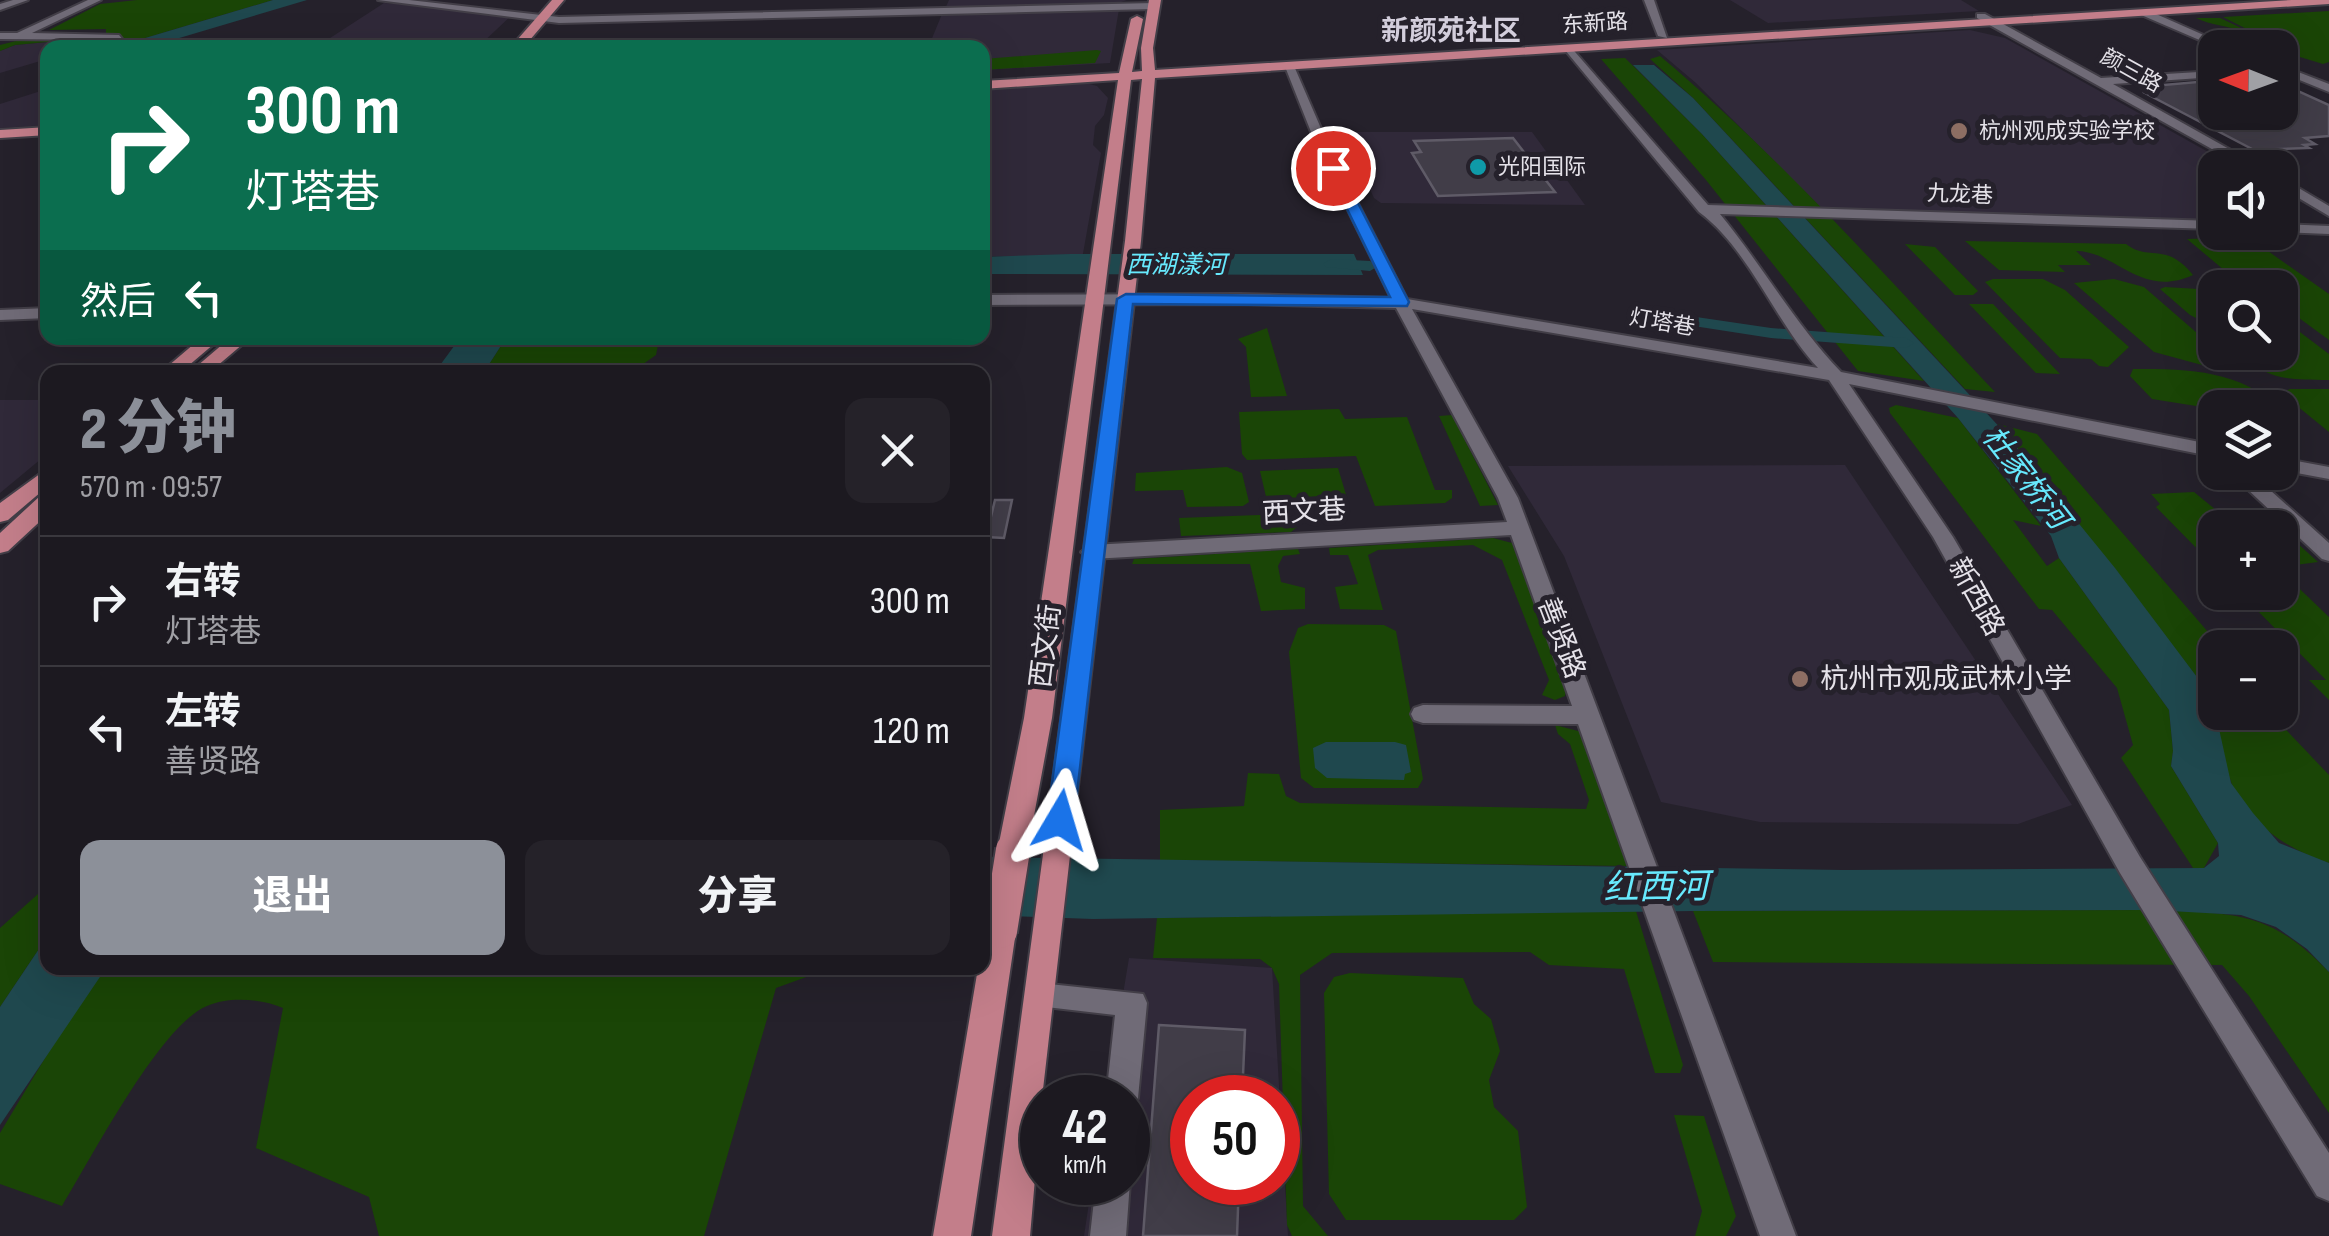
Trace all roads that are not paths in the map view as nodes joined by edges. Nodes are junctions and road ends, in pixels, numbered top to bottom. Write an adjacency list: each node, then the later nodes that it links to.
1 (23, 0): 10 (street)
2 (96, 0): 16 (street)
3 (382, 0): 12 (street)
4 (538, 0): 12 (main road)
5 (558, 0): 13 (main road)
6 (1649, 0): 17 (street)
7 (2236, 0): 14 (main road, 东新路)
8 (2329, 1): 11 (main road, 东新路)
9 (1148, 3): 13 (street); 26 (main road, 西文街); 27 (main road, 西文街)
10 (0, 7)
11 (2143, 12): 14 (main road, 东新路); 15 (street)
12 (528, 16): 13 (street); 20 (main road)
13 (544, 19): 21 (main road)
14 (1987, 19): 17 (main road, 东新路); 22 (main road, 东新路); 31 (street, 颜三路)
15 (2198, 35)
16 (16, 36): 18 (street); 19 (street)
17 (1662, 36): 26 (main road, 东新路)
18 (119, 38)
19 (0, 39)
20 (513, 40)
21 (517, 40)
22 (1569, 48): 23 (main road, 东新路); 40 (street, 新西路)
23 (1288, 66): 26 (main road, 东新路); 48 (street, 善贤路)
24 (2298, 68): 25 (street)
25 (2314, 68)
26 (1149, 69): 27 (main road, 东新路); 46 (main road, 西文街)
27 (1126, 70): 28 (main road, 东新路); 32 (main road, 东新路); 45 (main road, 西文街)
28 (990, 73)
29 (2198, 75): 31 (street)
30 (2298, 76): 33 (street)
31 (2102, 81): 38 (street, 颜三路)
32 (990, 84)
33 (2329, 88)
34 (40, 132): 35 (main road)
35 (0, 134)
36 (40, 144): 37 (main road)
37 (0, 146)
38 (2225, 150)
39 (2298, 192): 41 (street)
40 (1704, 210): 42 (street, 九龙巷); 57 (street, 新西路)
41 (2329, 212)
42 (2198, 224)
43 (2298, 229): 44 (street)
44 (2329, 230)
45 (1095, 299): 46 (street, 灯塔巷); 47 (street, 灯塔巷); 75 (main road, 西文街, bridge)
46 (1126, 299): 48 (street, 灯塔巷); 67 (main road, 西文街)
47 (990, 300)
48 (1401, 302): 57 (street, 灯塔巷); 65 (street, 善贤路)
49 (28, 313): 50 (street); 51 (street); 52 (street)
50 (40, 313)
51 (0, 315)
52 (0, 334)
53 (203, 345): 55 (main road)
54 (232, 345): 56 (main road)
55 (179, 365)
56 (207, 365)
57 (1836, 376): 58 (street, 灯塔巷); 73 (street, 新西路)
58 (2198, 448)
59 (2298, 467): 60 (street)
60 (2329, 473)
61 (40, 481): 64 (main road)
62 (2258, 490): 68 (street)
63 (40, 508): 66 (main road)
64 (0, 514)
65 (1520, 528): 67 (street, 西文巷); 70 (street, 善贤路)
66 (0, 546)
67 (1092, 552): 71 (main road, 西文街)
68 (2329, 554)
69 (1423, 714): 70 (street)
70 (1590, 716): 78 (street, 善贤路)
71 (1040, 996): 72 (street); 76 (main road, 西文街)
72 (1124, 1075)
73 (2329, 1184)
74 (1111, 1205): 77 (street)
75 (952, 1236)
76 (1011, 1236)
77 (1108, 1236)
78 (1778, 1236)

